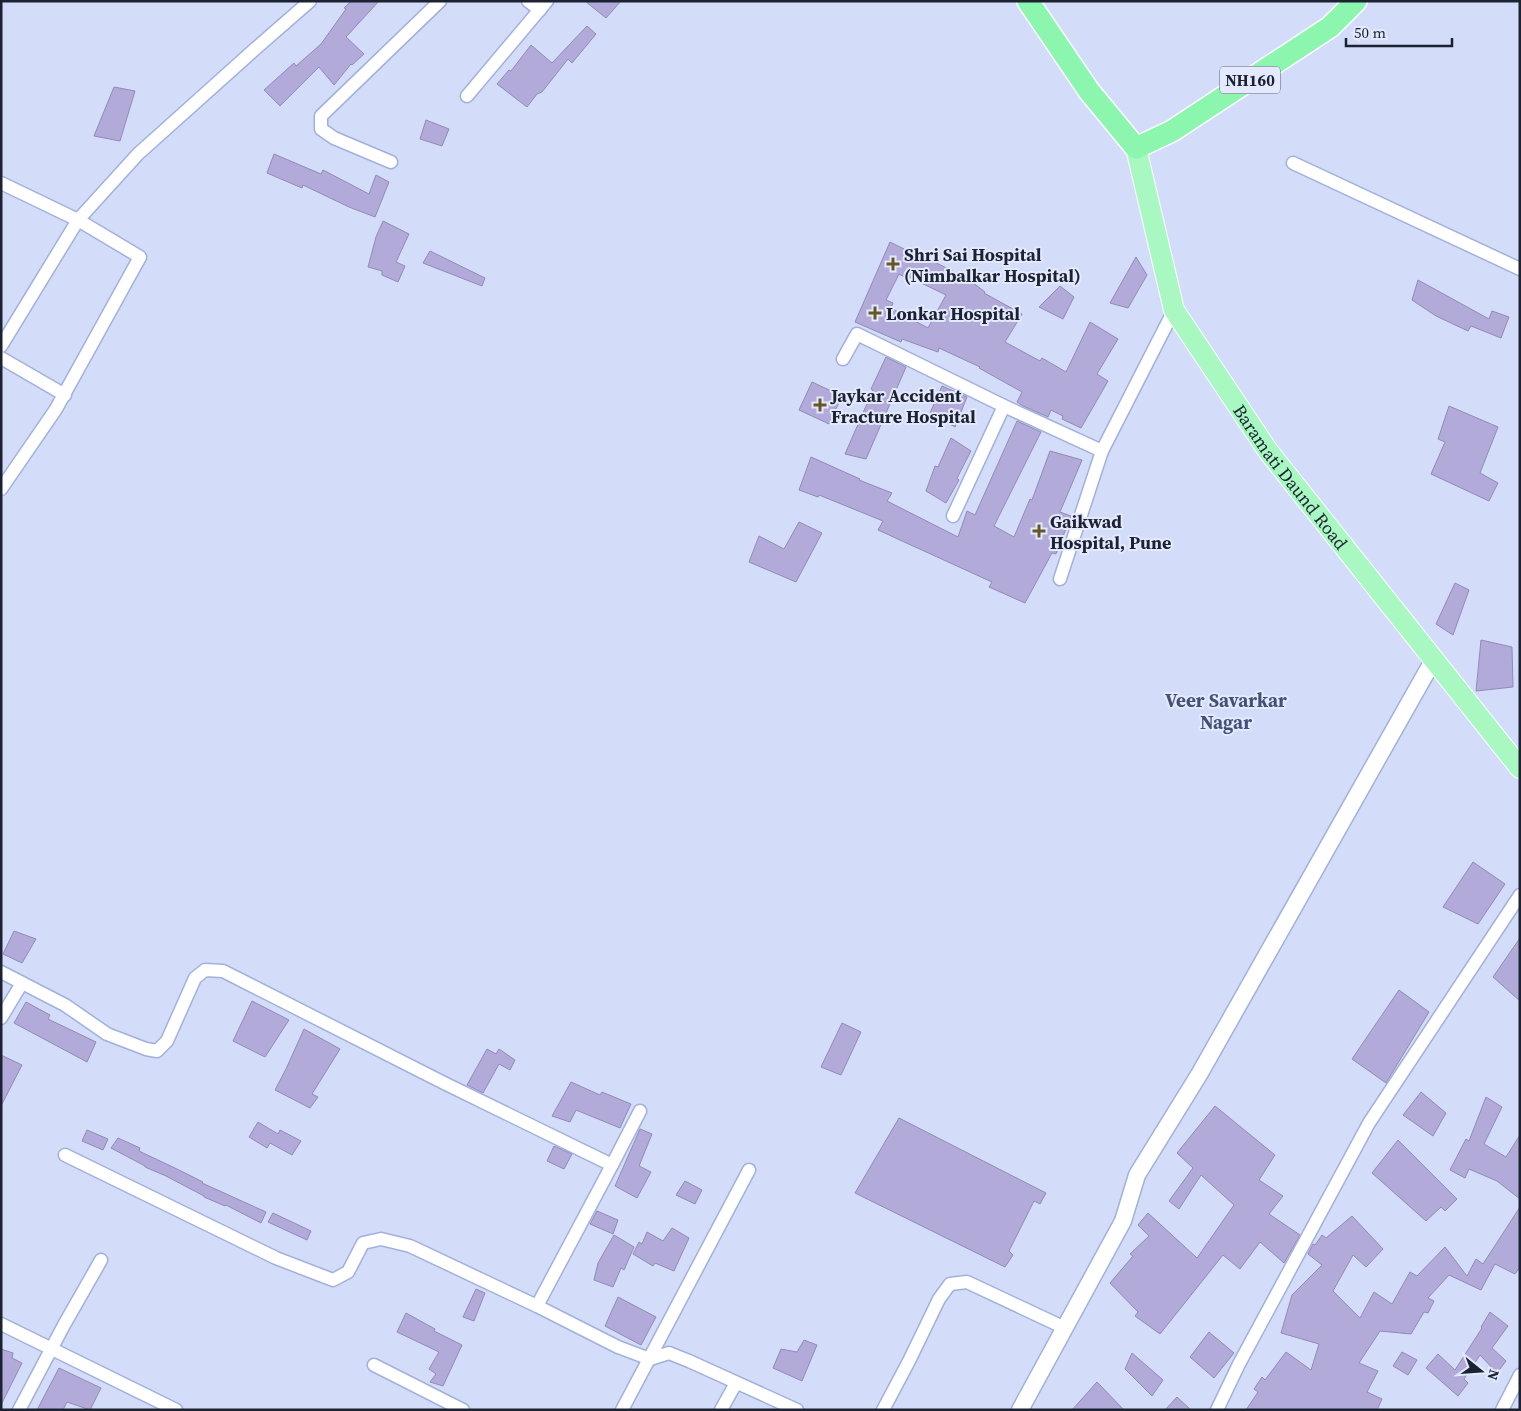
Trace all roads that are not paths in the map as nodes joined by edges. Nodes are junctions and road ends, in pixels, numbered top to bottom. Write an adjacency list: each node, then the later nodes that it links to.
1 (310, 1): 12 (street)
2 (440, 1): 9 (street)
3 (528, 1): 6 (street)
4 (1028, 1): 8 (highway)
5 (1356, 1): 8 (highway, NH160)
6 (543, 6): 7 (street)
7 (467, 96)
8 (1136, 148): 14 (main road, Baramati Daund Road)
9 (391, 162)
10 (1293, 163): 13 (street)
11 (1, 183): 12 (street)
12 (78, 220): 15 (street); 18 (street)
13 (1520, 269)
14 (1174, 310): 20 (street); 24 (main road, Baramati Daund Road)
15 (1, 346)
16 (1, 358): 18 (street)
17 (842, 359): 19 (street)
18 (64, 395): 21 (street)
19 (1004, 406): 20 (street); 22 (street)
20 (1102, 451): 23 (street)
21 (1, 489)
22 (953, 516)
23 (1060, 579)
24 (1434, 659): 25 (main road, Baramati Daund Road); 37 (street)
25 (1520, 768)
26 (1520, 895): 51 (street)
27 (1, 972): 28 (street)
28 (22, 982): 29 (street); 32 (street)
29 (1, 1018)
30 (640, 1111): 32 (street)
31 (64, 1155): 35 (street)
32 (612, 1165): 35 (street)
33 (749, 1170): 39 (street)
34 (101, 1260): 38 (street)
35 (538, 1306): 39 (street)
36 (1, 1324): 38 (street)
37 (1064, 1328): 49 (street); 50 (street)
38 (52, 1349): 43 (street); 44 (street)
39 (650, 1359): 42 (street); 46 (street)
40 (374, 1365): 45 (street)
41 (1520, 1375): 52 (street)
42 (736, 1383): 47 (street); 48 (street)
43 (19, 1410)
44 (176, 1410)
45 (463, 1410)
46 (622, 1410)
47 (721, 1410)
48 (797, 1410)
49 (883, 1410)
50 (1020, 1410)
51 (1217, 1410)
52 (1502, 1410)

